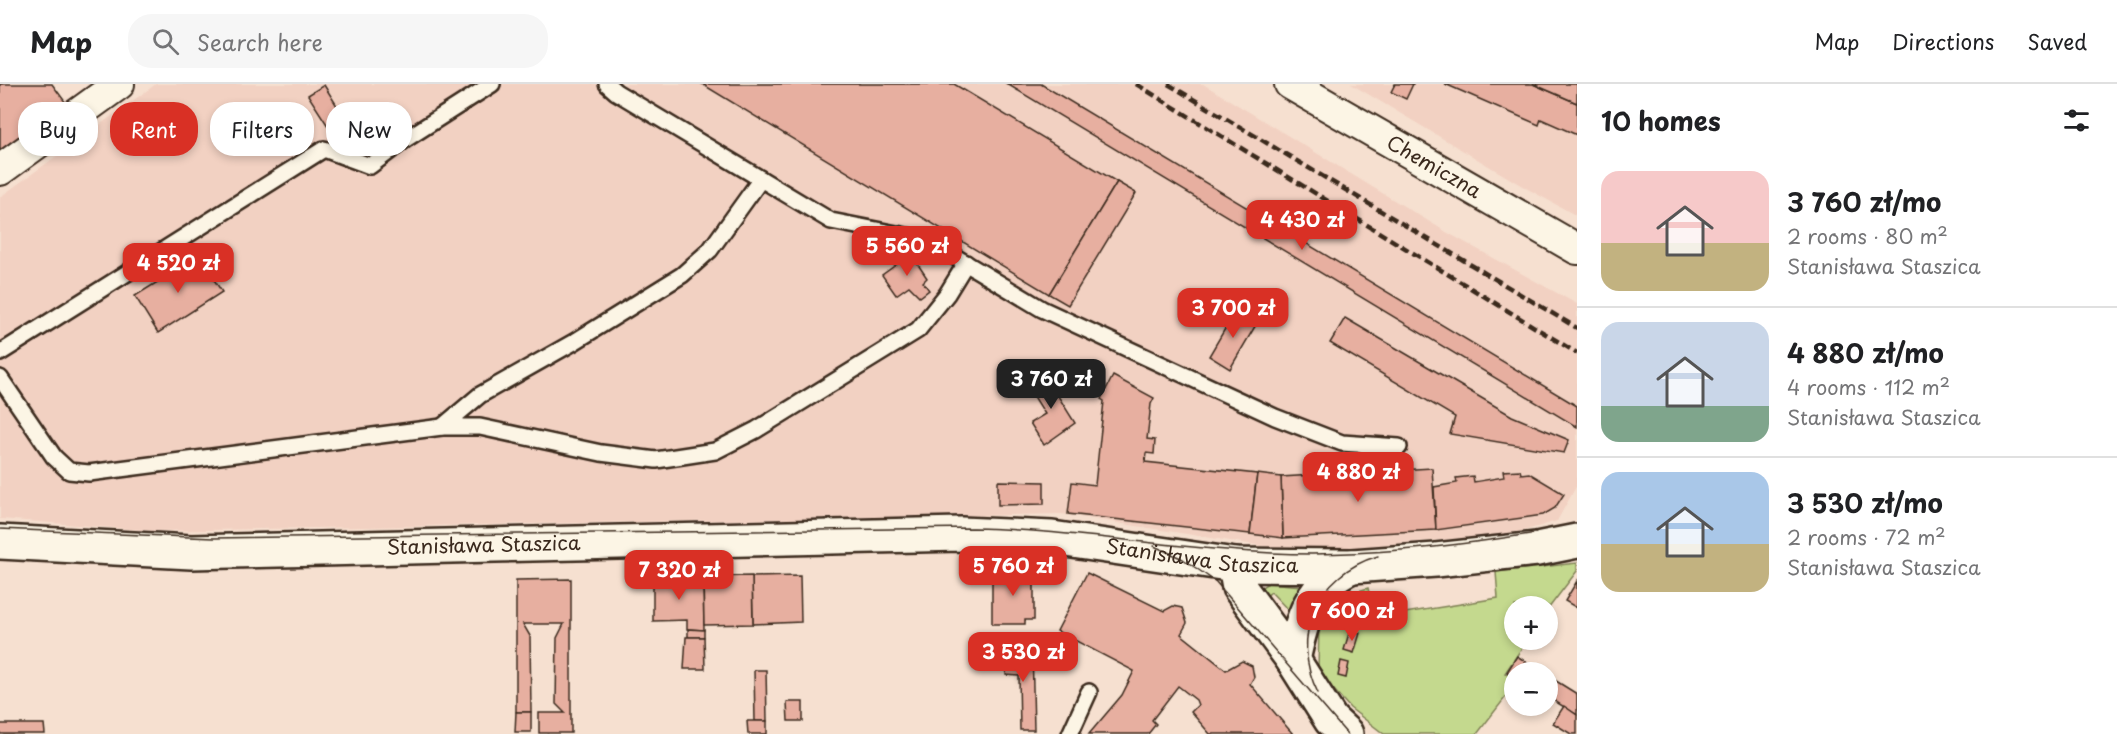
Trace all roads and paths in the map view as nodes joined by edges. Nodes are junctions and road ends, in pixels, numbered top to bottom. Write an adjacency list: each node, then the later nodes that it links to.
1 (119, 84): 5 (street)
2 (492, 84): 9 (lane)
3 (607, 84): 6 (lane)
4 (1290, 84): 7 (street, Chemiczna)
5 (0, 170)
6 (761, 179): 8 (lane); 11 (lane)
7 (1577, 249)
8 (966, 263): 11 (lane); 12 (lane)
9 (0, 353)
10 (0, 378): 11 (lane)
11 (442, 428)
12 (1399, 447)
13 (1577, 541): 16 (street, Stanisława Staszica)
14 (0, 542): 15 (street, Stanisława Staszica)
15 (1235, 566): 16 (street, Stanisława Staszica); 17 (street)
16 (1352, 566): 17 (street)
17 (1293, 660): 20 (street)
18 (1089, 692): 19 (lane)
19 (1070, 734)
20 (1346, 734)

